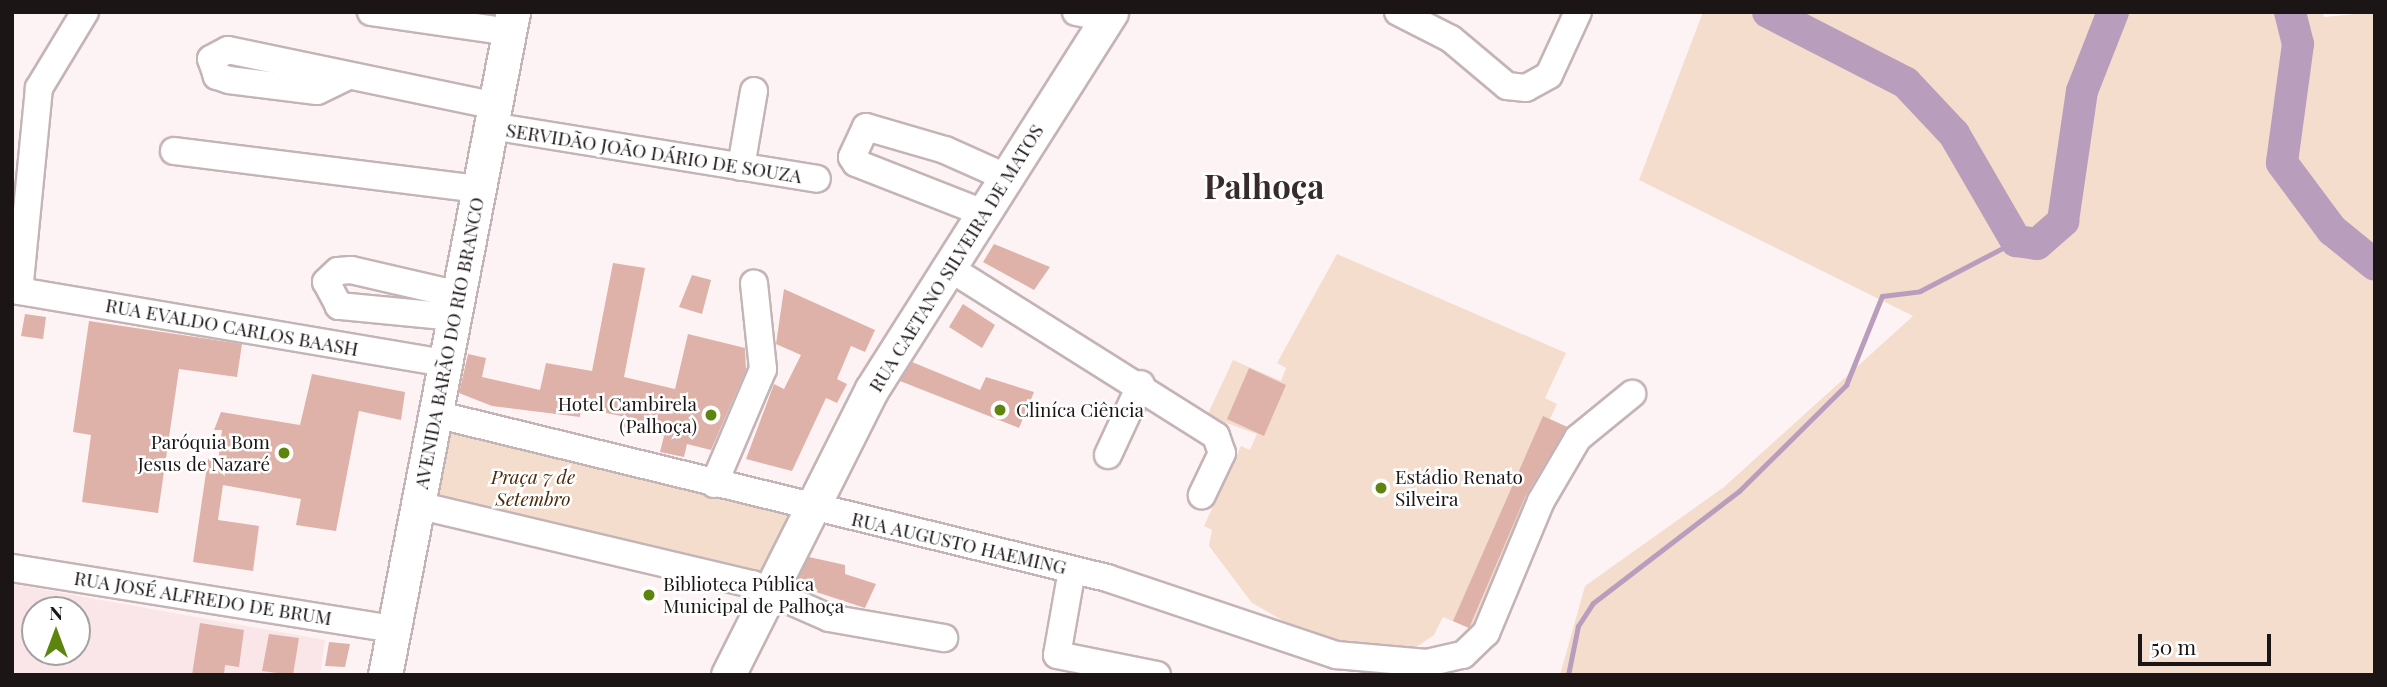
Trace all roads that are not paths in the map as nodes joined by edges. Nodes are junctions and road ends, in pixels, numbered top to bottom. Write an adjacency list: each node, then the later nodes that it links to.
1 (85, 12): 18 (street, RUA EVALDO CARLOS BAASH)
2 (371, 12): 6 (street)
3 (1398, 12): 4 (street)
4 (1578, 12)
5 (1099, 14): 12 (main road, RUA CAETANO SILVEIRA DE MATOS)
6 (511, 22): 9 (main road, AVENIDA BARÃO DO RIO BRANCO)
7 (346, 77): 9 (street, SERVIDÃO JOÃO DÁRIO DE SOUZA)
8 (754, 91): 11 (street)
9 (493, 116): 11 (street, SERVIDÃO JOÃO DÁRIO DE SOUZA); 14 (main road, AVENIDA BARÃO DO RIO BRANCO)
10 (174, 151): 14 (street)
11 (741, 167): 13 (street, SERVIDÃO JOÃO DÁRIO DE SOUZA)
12 (1008, 178): 15 (main road, RUA CAETANO SILVEIRA DE MATOS); 15 (street)
13 (817, 179)
14 (479, 189): 18 (main road, AVENIDA BARÃO DO RIO BRANCO)
15 (986, 214): 16 (main road, RUA CAETANO SILVEIRA DE MATOS)
16 (951, 269): 19 (street); 26 (main road, RUA CAETANO SILVEIRA DE MATOS)
17 (754, 283): 23 (street)
18 (446, 363): 21 (main road, AVENIDA BARÃO DO RIO BRANCO)
19 (1141, 384): 22 (street); 24 (street)
20 (1632, 394): 28 (street, RUA AUGUSTO HAEMING)
21 (435, 414): 23 (street); 25 (main road, AVENIDA BARÃO DO RIO BRANCO)
22 (1108, 455)
23 (713, 484): 26 (street)
24 (1202, 495)
25 (417, 505): 29 (street); 30 (main road, AVENIDA BARÃO DO RIO BRANCO)
26 (810, 509): 28 (street, RUA AUGUSTO HAEMING); 29 (main road, RUA CAETANO SILVEIRA DE MATOS)
27 (12, 568): 30 (street, RUA JOSÉ ALFREDO DE BRUM)
28 (1072, 570): 34 (street)
29 (768, 591): 31 (street); 33 (main road, RUA CAETANO SILVEIRA DE MATOS)
30 (394, 629): 32 (main road, AVENIDA BARÃO DO RIO BRANCO)
31 (944, 638)
32 (385, 675)
33 (728, 675)
34 (1157, 675)

